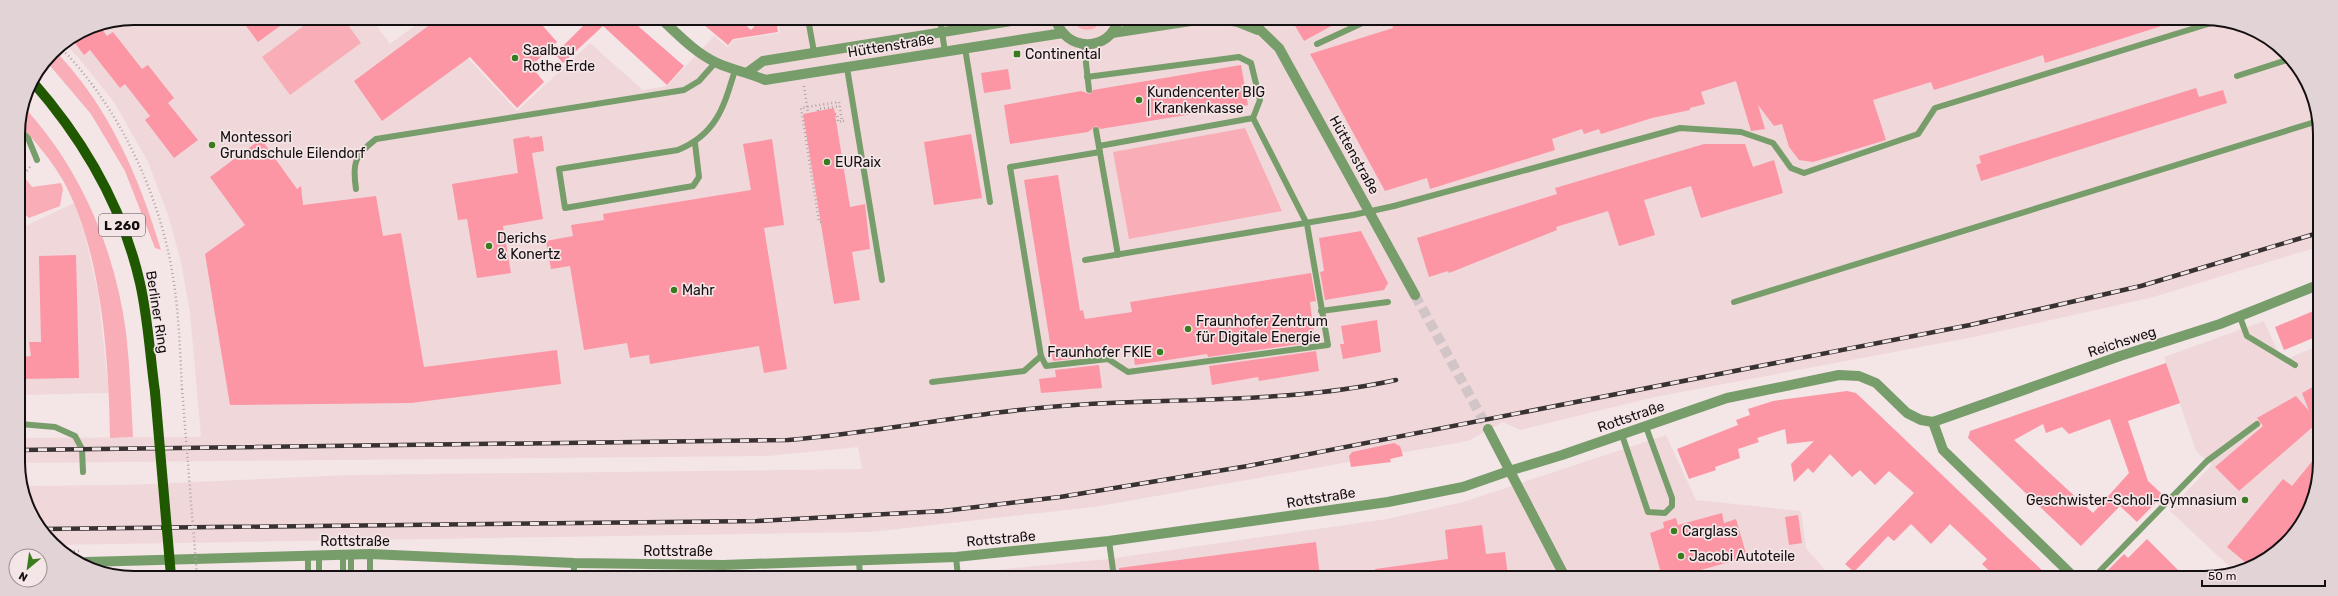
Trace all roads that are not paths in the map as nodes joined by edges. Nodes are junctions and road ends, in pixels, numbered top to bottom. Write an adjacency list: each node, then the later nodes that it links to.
1 (667, 25): 22 (street, Hüttenstraße)
2 (809, 25): 19 (lane)
3 (941, 25): 12 (lane)
4 (986, 25): 12 (street, Hüttenstraße)
5 (1059, 25): 14 (street)
6 (1115, 25): 15 (street)
7 (1165, 25): 15 (street)
8 (1246, 25): 13 (street, Hüttenstraße)
9 (1255, 25): 13 (street, Hüttenstraße)
10 (1358, 25): 16 (lane)
11 (2205, 25): 39 (lane, bridge)
12 (942, 32): 19 (street, Hüttenstraße); 20 (lane)
13 (1263, 32): 44 (street, Hüttenstraße)
14 (1063, 33): 17 (street); 18 (street, Hüttenstraße)
15 (1112, 33): 17 (street)
16 (1318, 44)
17 (1084, 45): 27 (lane)
18 (965, 48): 20 (street, Hüttenstraße); 38 (lane)
19 (814, 52): 25 (street, Hüttenstraße)
20 (946, 52): 23 (street, Hüttenstraße)
21 (2285, 62): 26 (lane)
22 (715, 63): 24 (street, Hüttenstraße); 37 (lane)
23 (847, 68): 25 (street, Hüttenstraße); 42 (lane)
24 (736, 70): 25 (street, Hüttenstraße); 34 (lane)
25 (748, 72)
26 (2237, 76)
27 (1087, 77): 29 (lane); 30 (lane)
28 (36, 86): 70 (main road, Berliner Ring / L 260, bridge)
29 (1089, 90)
30 (1253, 118): 35 (lane); 39 (lane)
31 (2312, 122): 46 (lane)
32 (1096, 130): 35 (lane)
33 (25, 135): 36 (lane)
34 (695, 143): 34 (lane)
35 (1099, 149): 40 (lane); 49 (lane)
36 (37, 160)
37 (356, 189)
38 (990, 202)
39 (1307, 224): 40 (lane); 47 (lane)
40 (1118, 255): 41 (lane)
41 (1085, 260)
42 (882, 280)
43 (2313, 287): 48 (street, Reichsweg)
44 (1415, 295)
45 (1388, 302): 47 (lane)
46 (1734, 302)
47 (1321, 311): 49 (lane)
48 (2240, 317): 50 (lane); 52 (street, Reichsweg)
49 (1041, 356): 51 (lane)
50 (2295, 365)
51 (932, 382)
52 (1933, 422): 55 (street, Rottstraße); 82 (street)
53 (2257, 424): 83 (lane)
54 (25, 425): 59 (lane)
55 (1646, 427): 57 (street, Rottstraße); 57 (lane)
56 (1488, 429): 58 (street)
57 (1622, 435): 58 (street, Rottstraße)
58 (1509, 471): 60 (street, Rottstraße); 81 (street)
59 (83, 472)
60 (1109, 541): 65 (street, Rottstraße); 80 (lane)
61 (347, 554): 62 (street, Rottstraße); 64 (street, Rottstraße); 73 (lane); 74 (lane)
62 (370, 554): 68 (street, Rottstraße); 75 (lane)
63 (308, 555): 64 (street, Rottstraße); 67 (street, Rottstraße); 71 (lane)
64 (319, 555): 72 (lane)
65 (956, 557): 66 (street, Rottstraße); 79 (lane)
66 (859, 561): 69 (street, Rottstraße); 78 (lane)
67 (91, 562)
68 (574, 563): 69 (street, Rottstraße); 76 (lane)
69 (723, 565): 77 (lane)
70 (171, 571)
71 (308, 571)
72 (319, 571)
73 (344, 571)
74 (350, 571)
75 (370, 571)
76 (574, 571)
77 (724, 571)
78 (860, 571)
79 (957, 571)
80 (1113, 571)
81 (1562, 571)
82 (2068, 571)
83 (2100, 571)

